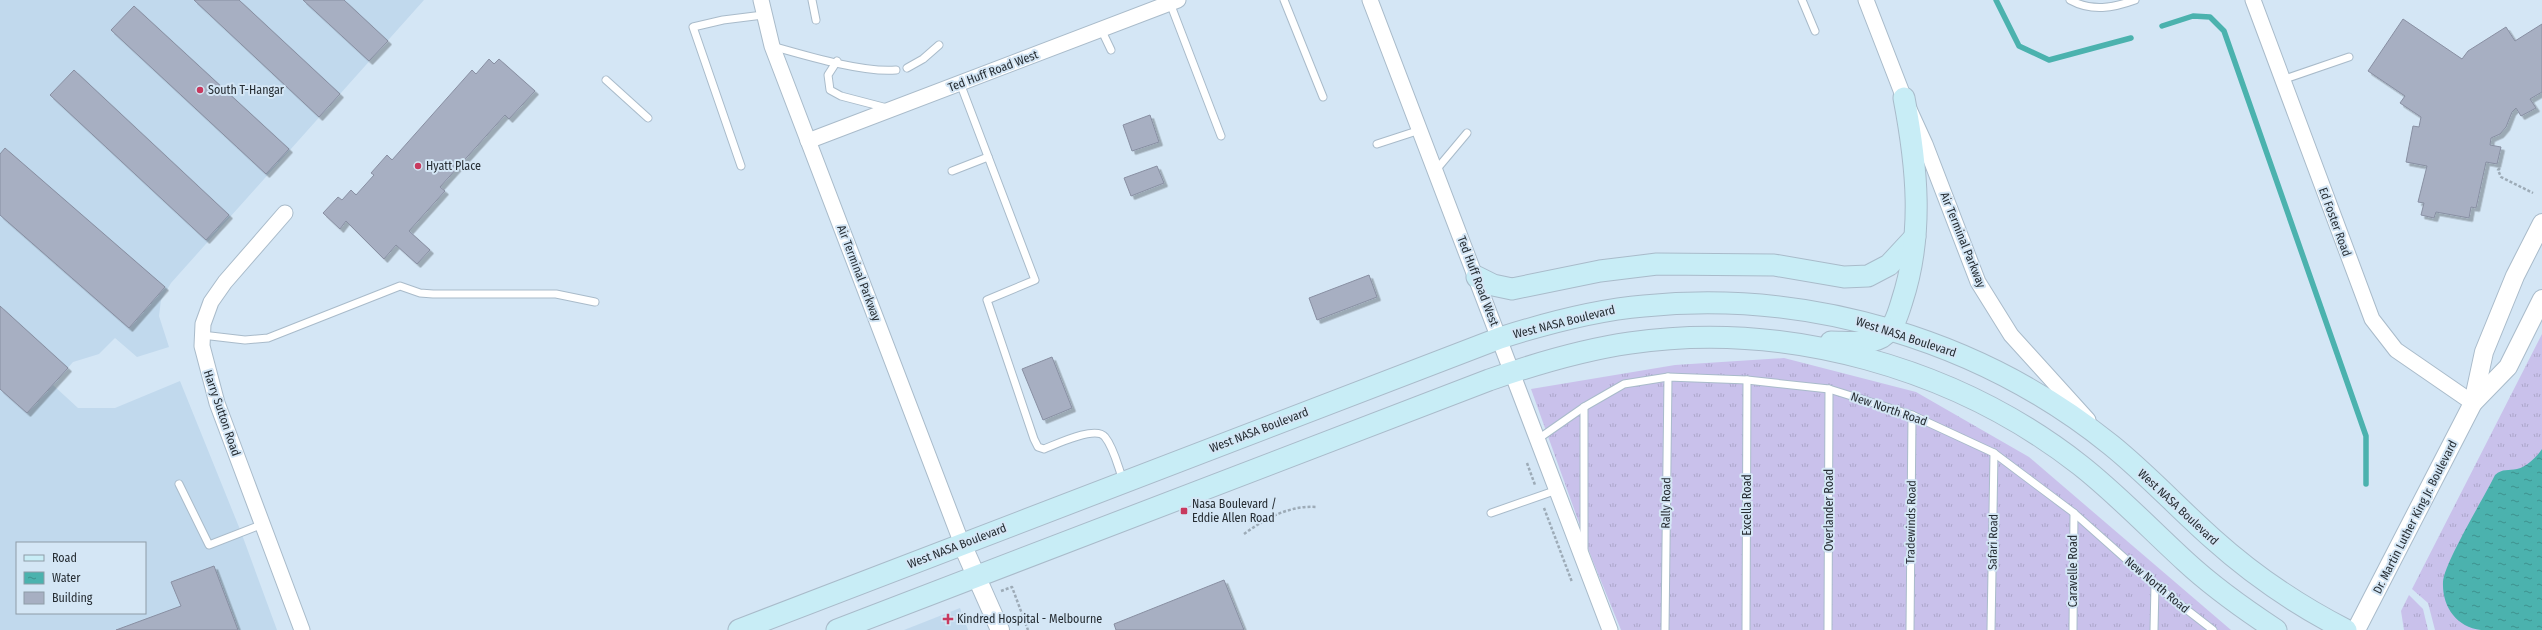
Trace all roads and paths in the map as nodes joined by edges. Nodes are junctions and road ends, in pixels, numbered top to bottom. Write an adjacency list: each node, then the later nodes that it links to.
1 (761, 0): 11 (street, Air Terminal Parkway)
2 (812, 0): 12 (lane)
3 (1284, 0): 25 (lane)
4 (1370, 0): 29 (street, Ted Huff Road West)
5 (1802, 0): 14 (lane)
6 (1866, 0): 26 (street, Air Terminal Parkway)
7 (2070, 0): 8 (lane)
8 (2135, 0)
9 (2253, 0): 23 (street, Ed Foster Road)
10 (1174, 2): 13 (street, Ted Huff Road West); 31 (lane)
11 (763, 15): 16 (street, Air Terminal Parkway); 35 (lane)
12 (816, 20)
13 (1101, 29): 17 (lane); 24 (street, Ted Huff Road West)
14 (1815, 31)
15 (939, 45): 20 (lane)
16 (772, 46): 19 (lane); 32 (street, Air Terminal Parkway)
17 (1111, 50)
18 (2349, 57): 23 (lane)
19 (837, 62): 21 (lane); 27 (lane)
20 (907, 68)
21 (896, 70)
22 (606, 80): 28 (lane)
23 (2282, 80): 54 (street, Ed Foster Road)
24 (960, 83): 27 (street, Ted Huff Road West); 34 (lane)
25 (1322, 97)
26 (1904, 98): 42 (main road); 58 (street, Air Terminal Parkway)
27 (891, 110): 32 (street, Ted Huff Road West)
28 (648, 118)
29 (1420, 130): 33 (lane); 37 (street, Ted Huff Road West)
30 (1468, 133): 37 (lane)
31 (1221, 136)
32 (808, 141): 68 (street, Air Terminal Parkway)
33 (1377, 144)
34 (988, 157): 38 (lane); 60 (lane)
35 (741, 166)
36 (2500, 168): 39 (path)
37 (1436, 170): 43 (street, Ted Huff Road West)
38 (952, 171)
39 (2533, 193)
40 (285, 213): 47 (street, Harry Sutton Road)
41 (2542, 223): 54 (street, Dr. Martin Luther King Jr. Boulevard)
42 (1915, 237): 43 (main road); 46 (main road)
43 (1477, 277): 48 (street, Ted Huff Road West)
44 (2542, 299): 54 (street, Dr. Martin Luther King Jr. Boulevard)
45 (595, 302): 47 (lane)
46 (1891, 330): 48 (main road, West NASA Boulevard); 49 (main road); 58 (main road, West NASA Boulevard)
47 (202, 335): 66 (street, Harry Sutton Road)
48 (1500, 338): 50 (street, Ted Huff Road West); 60 (main road, West NASA Boulevard)
49 (1772, 342): 50 (main road); 87 (main road)
50 (1513, 372): 57 (street, Ted Huff Road West); 70 (main road)
51 (1668, 377): 52 (lane, New North Road); 55 (lane, New North Road); 79 (lane, Rally Road)
52 (1747, 380): 53 (lane, New North Road); 80 (lane, Excella Road)
53 (1829, 389): 56 (lane, New North Road); 81 (lane, Overlander Road)
54 (2473, 403): 89 (street, Dr. Martin Luther King Jr. Boulevard)
55 (1584, 407): 57 (lane, New North Road); 69 (lane)
56 (1912, 414): 59 (lane, New North Road); 82 (lane, Tradewinds Road)
57 (1538, 439): 62 (street, Ted Huff Road West)
58 (2113, 447): 88 (main road, West NASA Boulevard)
59 (1994, 453): 65 (lane, New North Road); 83 (lane, Safari Road)
60 (1124, 482): 68 (main road, West NASA Boulevard)
61 (179, 484): 66 (lane)
62 (1557, 490): 64 (lane); 69 (street, Ted Huff Road West)
63 (1317, 508): 67 (path)
64 (1491, 513)
65 (2074, 513): 71 (lane, New North Road); 84 (lane, Caravelle Road)
66 (263, 524): 73 (street, Harry Sutton Road)
67 (1244, 534)
68 (962, 544): 70 (street); 74 (main road, West NASA Boulevard)
69 (1584, 563): 78 (street, Ted Huff Road West)
70 (978, 576): 75 (main road); 76 (street)
71 (2155, 585): 85 (lane); 86 (lane, New North Road)
72 (997, 592): 77 (path)
73 (302, 630)
74 (739, 630)
75 (837, 630)
76 (1000, 630)
77 (1028, 630)
78 (1610, 630)
79 (1665, 630)
80 (1746, 630)
81 (1828, 630)
82 (1910, 630)
83 (1991, 630)
84 (2073, 630)
85 (2154, 630)
86 (2213, 630)
87 (2276, 630)
88 (2346, 630)
89 (2356, 630)

